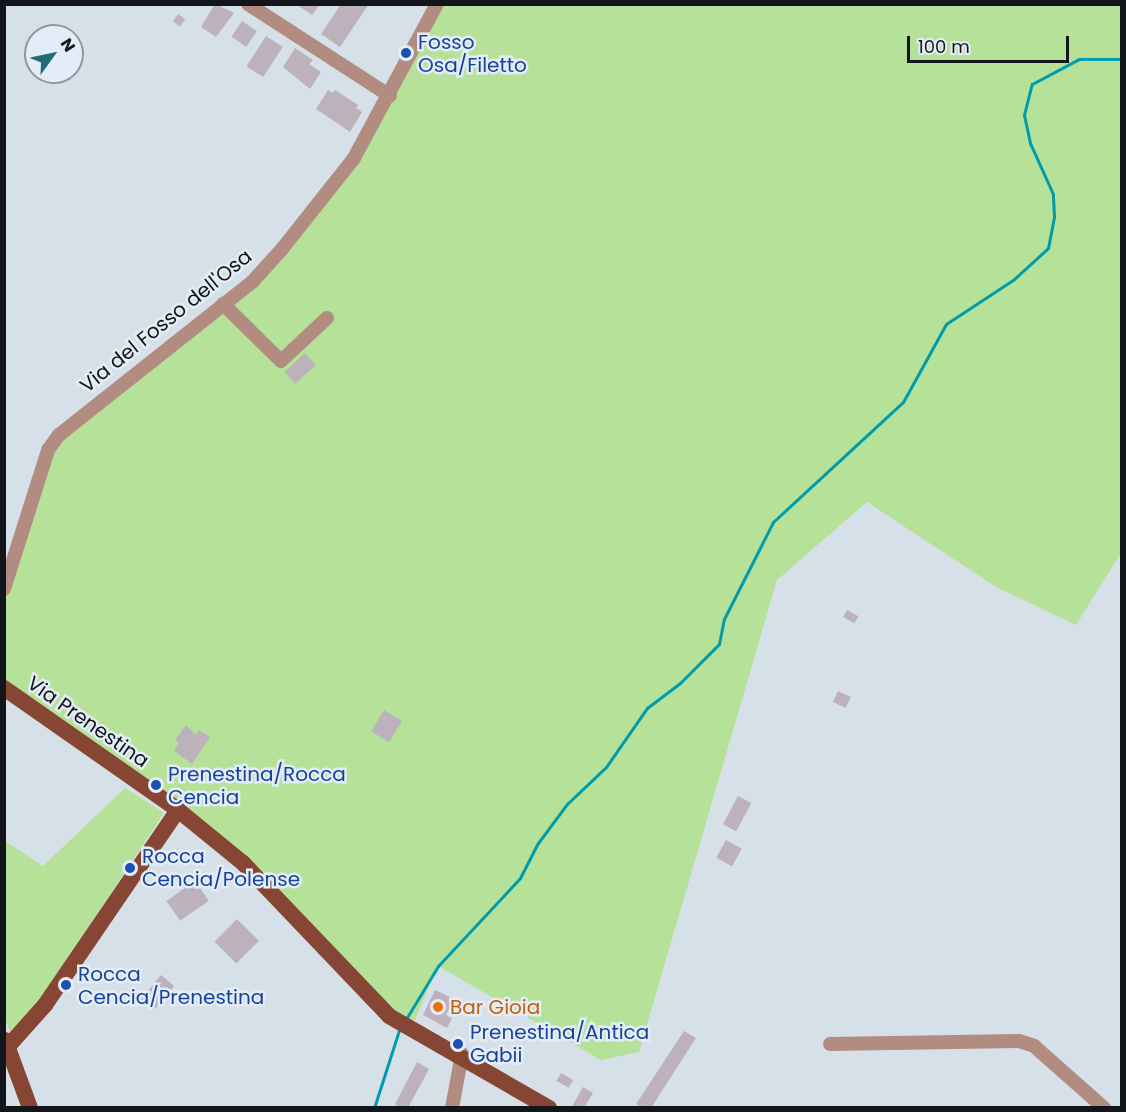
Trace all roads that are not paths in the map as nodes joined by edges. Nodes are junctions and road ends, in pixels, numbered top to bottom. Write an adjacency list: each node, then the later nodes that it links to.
1 (248, 4): 3 (street)
2 (437, 4): 3 (street, Via del Fosso dell'Osa)
3 (390, 96): 4 (street, Via del Fosso dell'Osa)
4 (223, 304): 5 (street); 6 (street, Via del Fosso dell'Osa)
5 (327, 318)
6 (4, 589)
7 (4, 688): 8 (main road, Via Prenestina)
8 (178, 810): 10 (main road); 11 (main road, Via Prenestina)
9 (830, 1044): 15 (street)
10 (6, 1046): 12 (main road)
11 (462, 1054): 13 (street); 14 (main road, Via Prenestina)
12 (30, 1107)
13 (452, 1107)
14 (549, 1107)
15 (1104, 1107)

